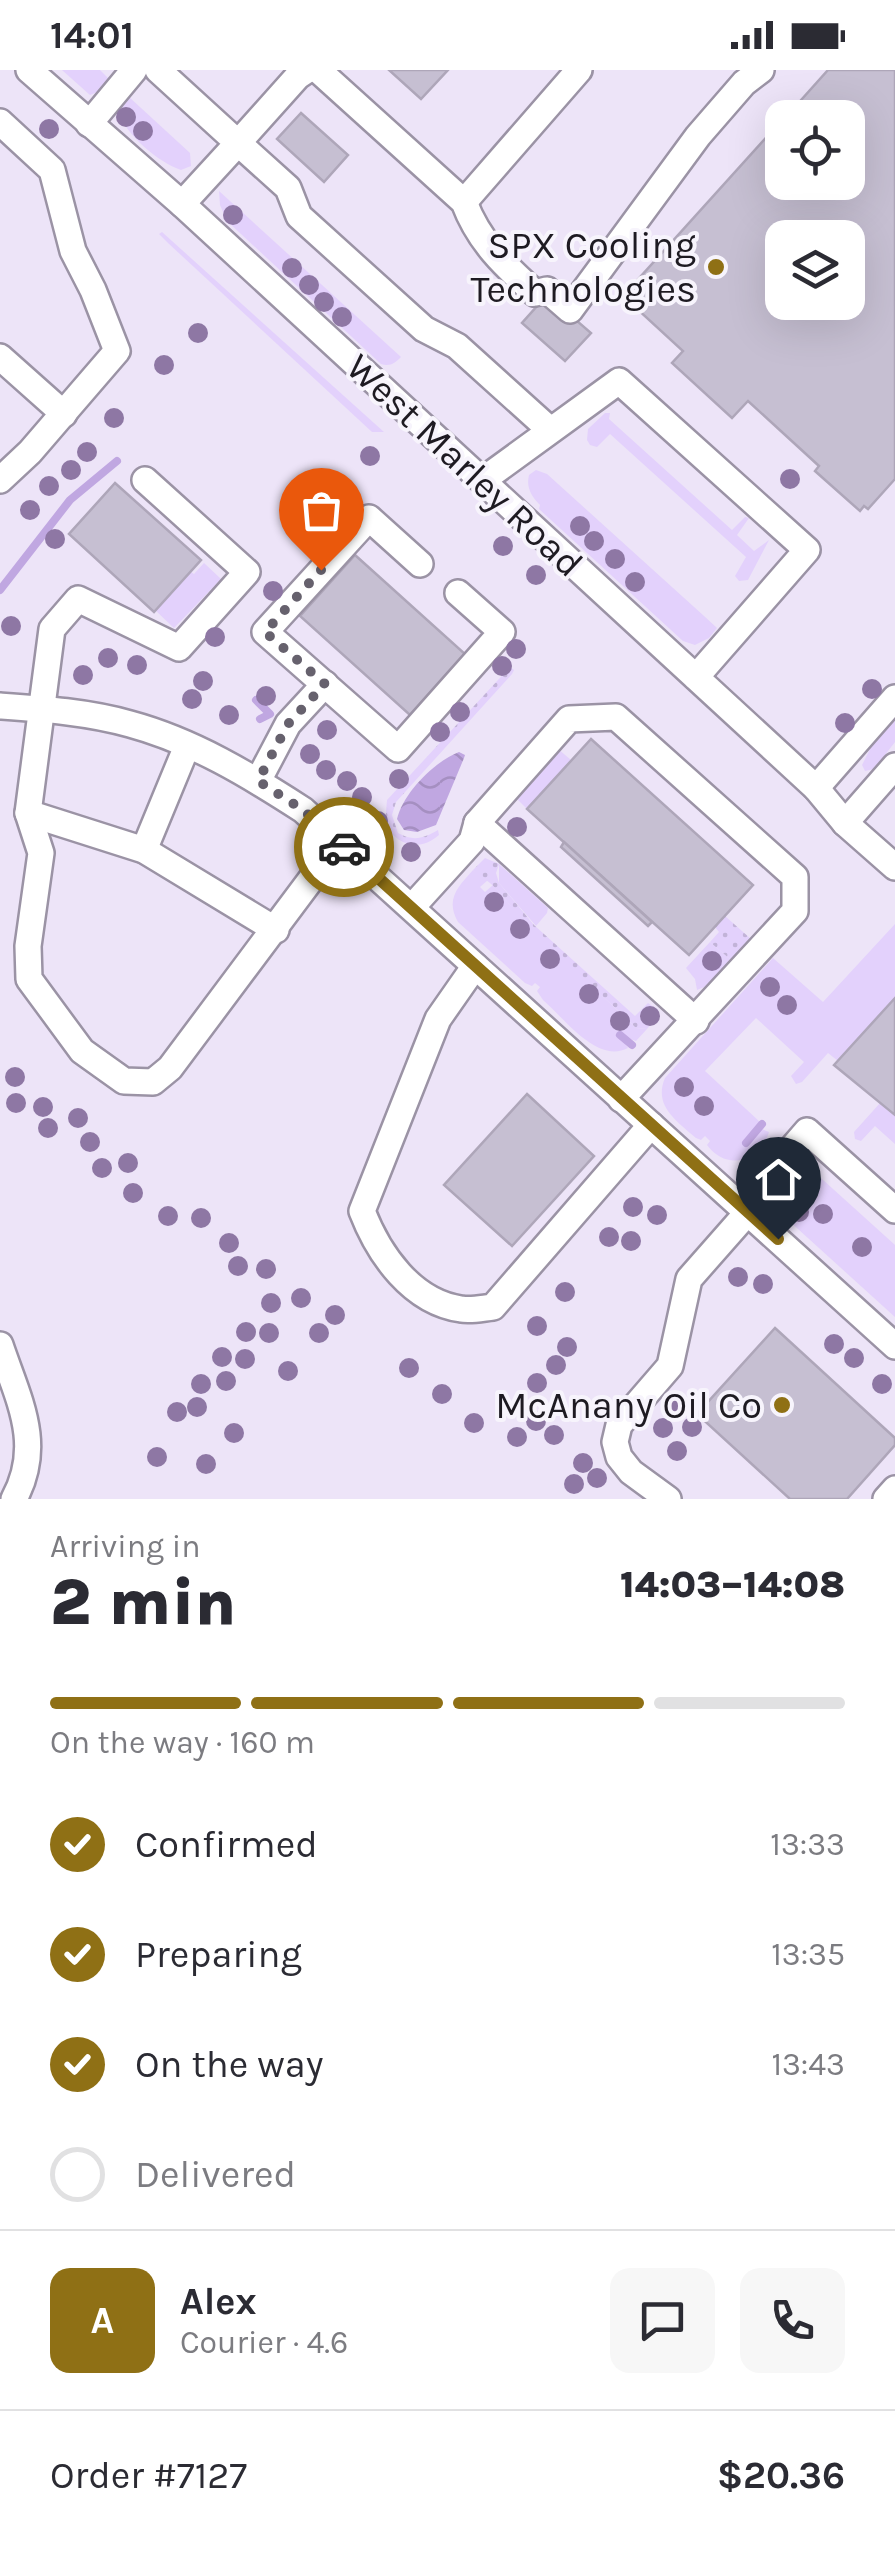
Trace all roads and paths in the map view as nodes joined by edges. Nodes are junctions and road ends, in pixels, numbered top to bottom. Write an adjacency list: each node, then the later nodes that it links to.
1 (28, 70): 9 (street, West Marley Road)
2 (134, 70): 9 (street)
3 (158, 70): 10 (street)
4 (307, 70): 10 (street)
5 (318, 70): 11 (street)
6 (579, 70): 11 (street)
7 (761, 70): 11 (street)
8 (0, 122): 14 (street)
9 (88, 124): 12 (street, West Marley Road)
10 (238, 143): 12 (street); 15 (street)
11 (464, 202)
12 (182, 204): 18 (street, West Marley Road)
13 (0, 357): 14 (street)
14 (64, 414): 16 (street)
15 (549, 429): 18 (street); 21 (street)
16 (0, 480)
17 (144, 480): 25 (street)
18 (483, 480): 21 (street, West Marley Road)
19 (420, 564): 22 (street)
20 (458, 593): 22 (street)
21 (696, 677): 29 (street, West Marley Road)
22 (325, 684): 28 (street)
23 (895, 698): 29 (street)
24 (0, 706): 25 (street)
25 (42, 709): 26 (street); 30 (street)
26 (187, 746): 28 (street); 34 (street)
27 (895, 766): 32 (street)
28 (258, 781): 33 (street)
29 (816, 788): 32 (street, West Marley Road)
30 (28, 812): 34 (street); 37 (street)
31 (477, 823): 36 (street); 39 (street); 39 (street)
32 (846, 823): 35 (street, West Marley Road)
33 (339, 842): 36 (street); 37 (street)
34 (144, 850): 37 (street)
35 (895, 867)
36 (412, 907): 38 (street)
37 (276, 930)
38 (475, 966): 40 (street); 41 (street)
39 (696, 1020): 40 (street)
40 (622, 1099): 41 (street)
41 (651, 1125): 42 (street)
42 (745, 1209): 43 (street); 45 (street); 48 (street)
43 (895, 1210)
44 (0, 1345): 47 (street)
45 (895, 1346)
46 (895, 1489): 49 (street)
47 (14, 1499)
48 (668, 1499)
49 (886, 1499)

